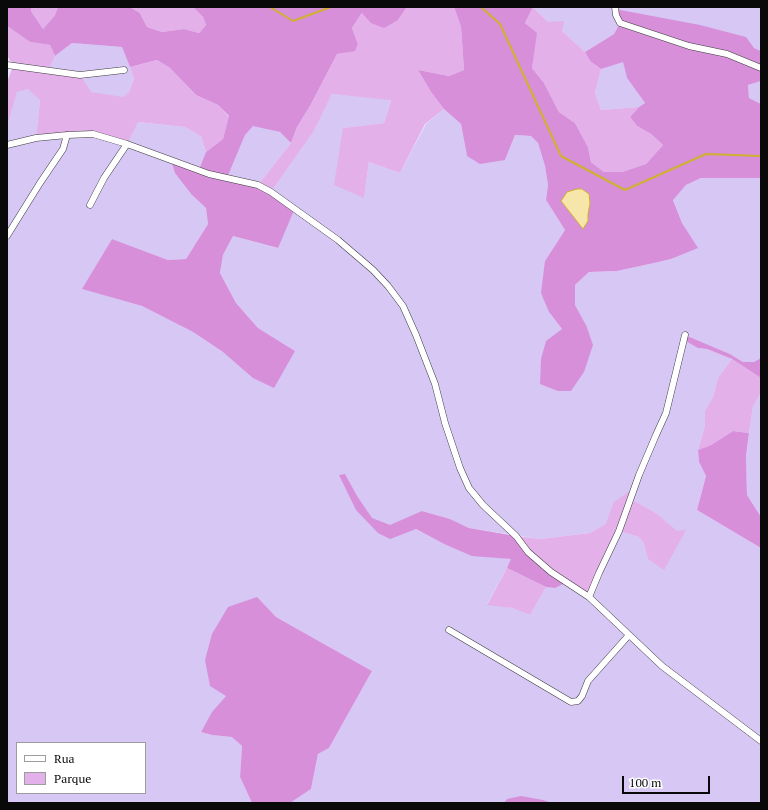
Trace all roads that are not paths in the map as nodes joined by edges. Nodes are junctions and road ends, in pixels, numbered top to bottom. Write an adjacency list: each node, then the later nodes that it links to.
1 (615, 7): 3 (street)
2 (7, 66): 4 (street)
3 (761, 68)
4 (124, 70)
5 (67, 135): 6 (street); 7 (street); 9 (street)
6 (127, 144): 8 (street); 11 (street)
7 (7, 145)
8 (90, 205)
9 (7, 236)
10 (685, 335): 11 (street)
11 (589, 597): 13 (street)
12 (449, 630): 13 (street)
13 (629, 635): 14 (street)
14 (761, 741)

